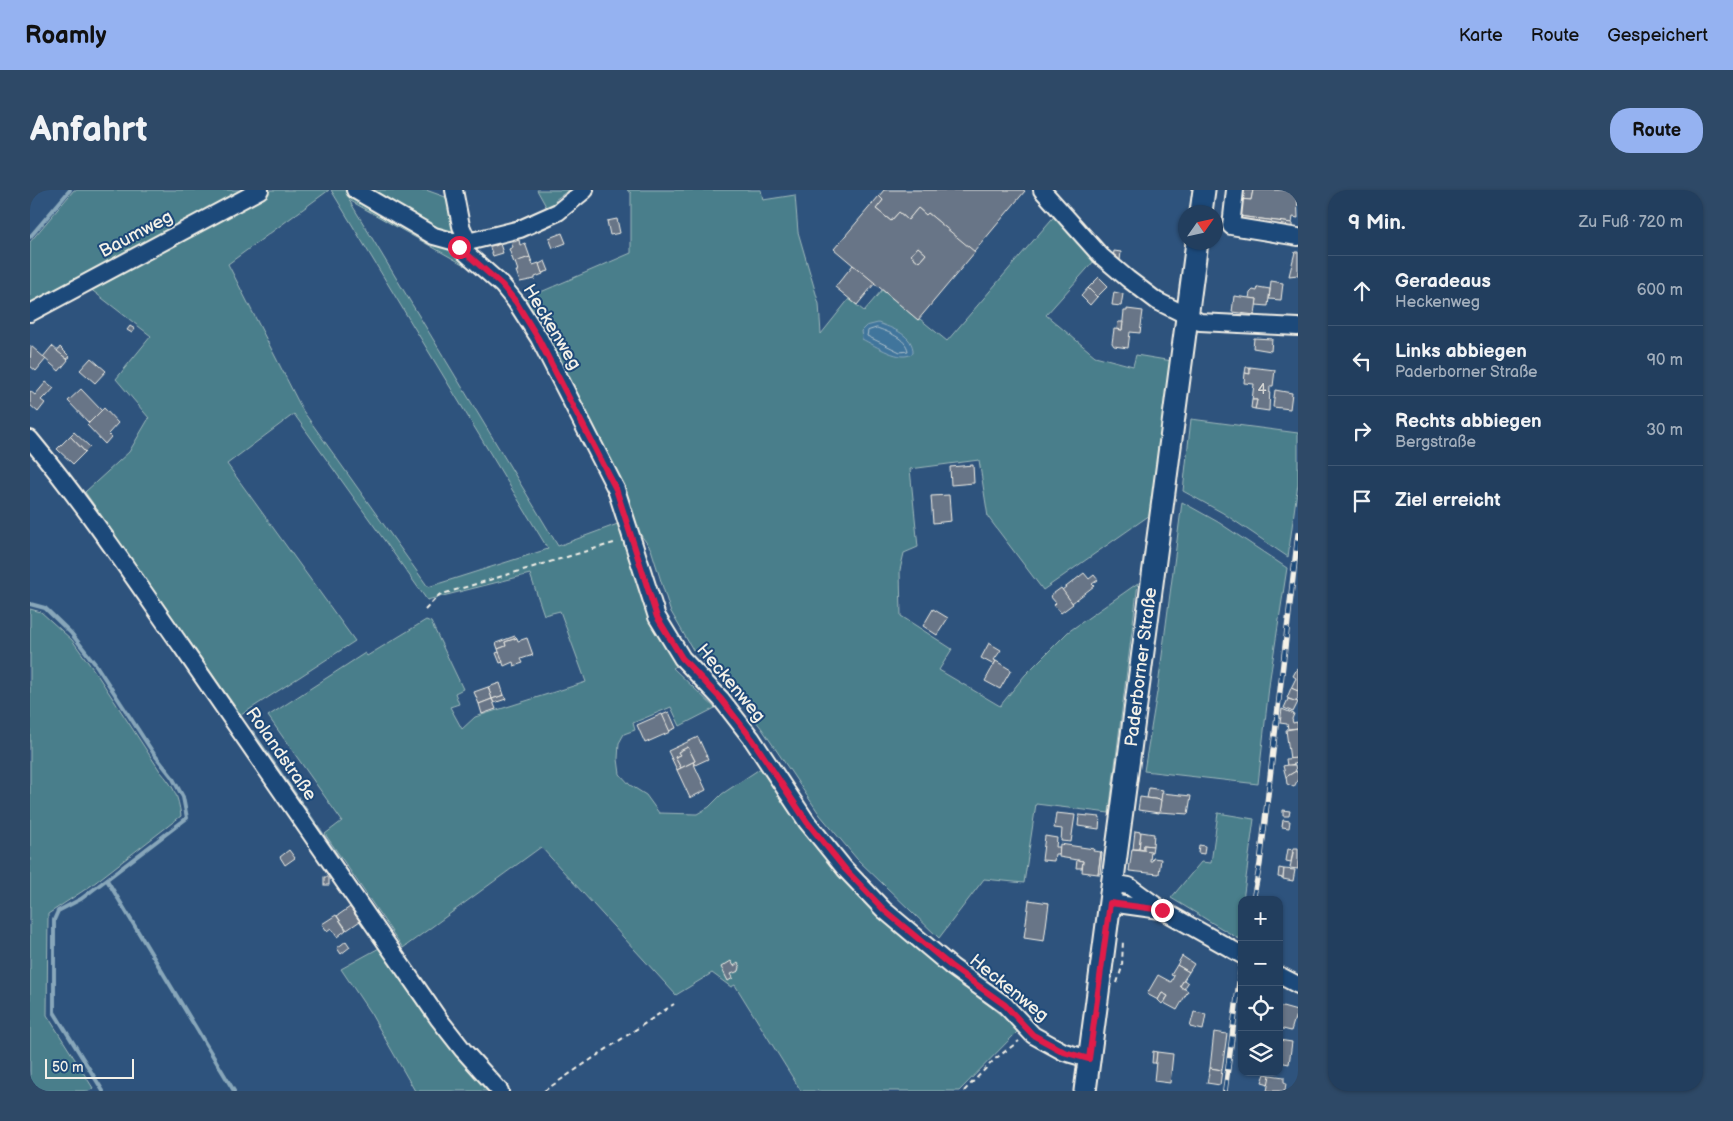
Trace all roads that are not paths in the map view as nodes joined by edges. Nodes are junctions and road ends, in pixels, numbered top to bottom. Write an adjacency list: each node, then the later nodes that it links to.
1 (260, 190): 12 (street, Baumweg)
2 (355, 190): 10 (street)
3 (454, 190): 10 (street)
4 (585, 190): 10 (street)
5 (1042, 190): 13 (street)
6 (1204, 190): 8 (main road)
7 (1235, 190): 9 (street)
8 (1202, 205)
9 (1298, 237)
10 (463, 242): 20 (street, Heckenweg)
11 (1196, 250): 13 (main road, Paderborner Straße)
12 (30, 313)
13 (1187, 317): 14 (street); 16 (main road, Paderborner Straße)
14 (1298, 327)
15 (30, 439): 21 (street, Rolandstraße)
16 (1111, 893): 17 (street); 20 (main road, Paderborner Straße)
17 (1238, 953)
18 (1283, 977): 19 (street)
19 (1298, 984)
20 (1089, 1059): 22 (main road, Paderborner Straße)
21 (500, 1091)
22 (1084, 1091)

